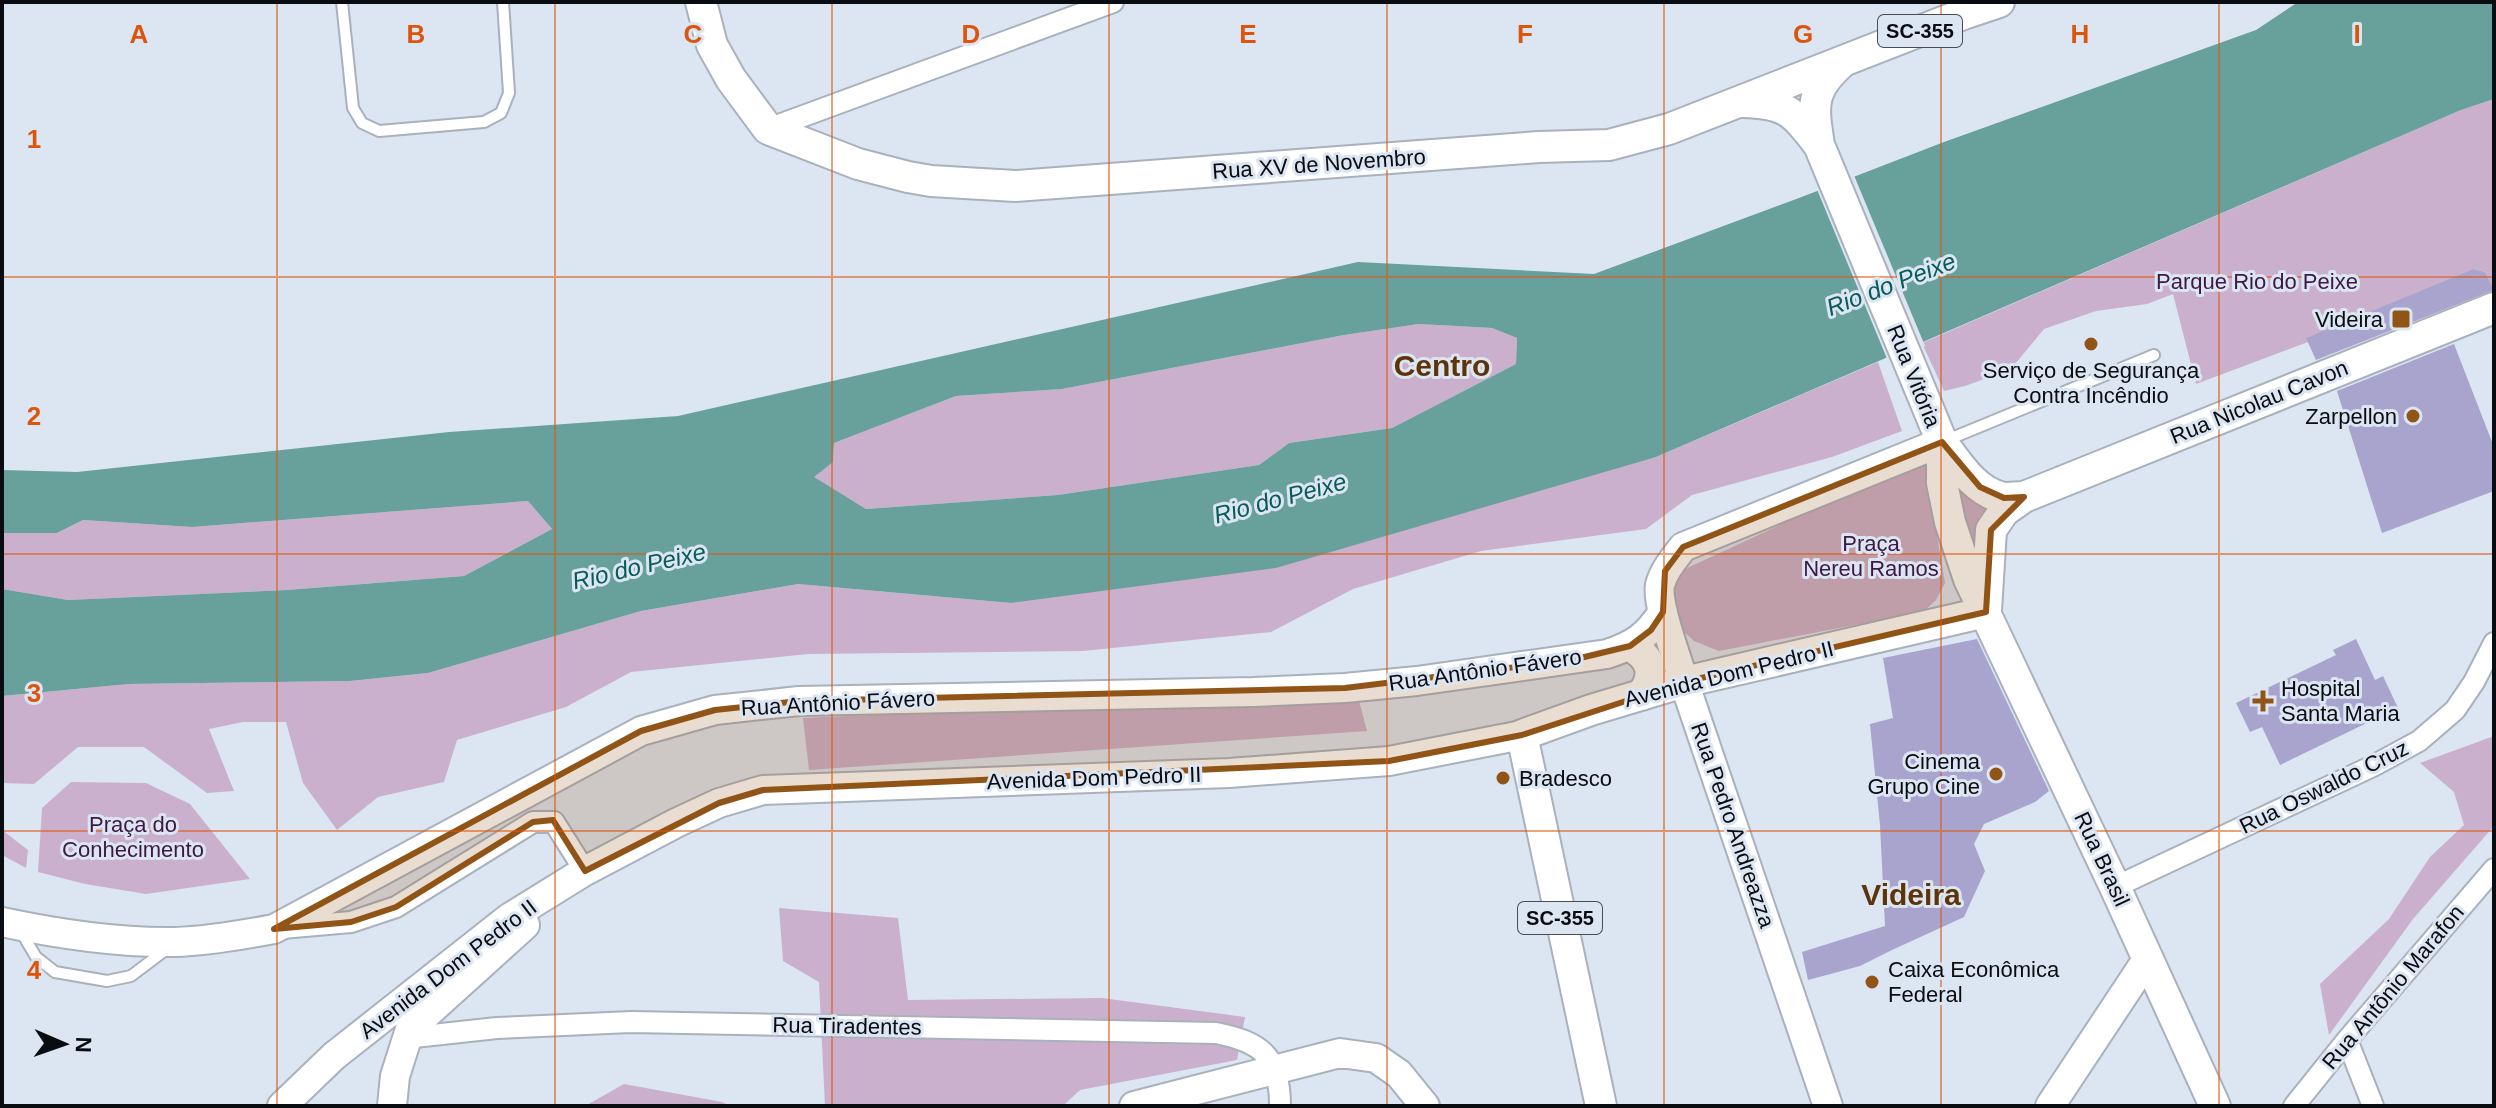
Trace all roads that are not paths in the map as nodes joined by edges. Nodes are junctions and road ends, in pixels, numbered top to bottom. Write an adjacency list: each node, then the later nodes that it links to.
1 (342, 2): 2 (lane)
2 (503, 2)
3 (701, 2): 9 (main road)
4 (1113, 2): 9 (street)
5 (1999, 2): 6 (main road, Rua XV de Novembro / SC-355)
6 (1964, 7): 7 (main road, Rua XV de Novembro / SC-355)
7 (1841, 63): 8 (main road, Rua XV de Novembro); 10 (main road, Rua Vitória / SC-355)
8 (1741, 101): 9 (main road, Rua XV de Novembro); 10 (main road, Rua Vitória)
9 (768, 129)
10 (1823, 155): 13 (main road, Rua Vitória / SC-355)
11 (2494, 308): 14 (main road, Rua Nicolau Cavon)
12 (2154, 355): 13 (lane)
13 (1942, 442): 14 (main road); 15 (main road, Rua Pedro Andreazza); 16 (main road, Rua Vitória / SC-355)
14 (2024, 497): 16 (main road, Rua Nicolau Cavon)
15 (1663, 612): 18 (main road, Rua Antônio Fávero); 19 (main road, Rua Pedro Andreazza)
16 (1986, 612): 19 (main road, Avenida Dom Pedro II); 24 (main road, Rua Brasil)
17 (2494, 643): 24 (street, Rua Oswaldo Cruz)
18 (1630, 646): 20 (main road); 26 (main road, Rua Antônio Fávero)
19 (1684, 682): 20 (main road, Avenida Dom Pedro II); 38 (main road, Rua Pedro Andreazza)
20 (1641, 695): 21 (main road, Avenida Dom Pedro II)
21 (1522, 735): 23 (main road, Avenida Dom Pedro II); 37 (main road, SC-355)
22 (2494, 869): 30 (street, Rua Antônio Marafon)
23 (585, 871): 26 (street); 29 (main road); 32 (main road, Avenida Dom Pedro II)
24 (2115, 887): 28 (main road, Rua Brasil)
25 (9, 923): 27 (main road, Rua Antônio Fávero); 27 (lane)
26 (274, 929): 27 (main road, Rua Antônio Fávero)
27 (175, 942)
28 (2148, 958): 39 (main road); 40 (main road, Rua Brasil)
29 (405, 1038): 31 (street, Rua Tiradentes); 33 (main road)
30 (2347, 1040): 41 (street, Rua Antônio Marafon); 42 (street)
31 (1276, 1069): 34 (main road); 35 (street); 36 (main road)
32 (282, 1106)
33 (392, 1106)
34 (1134, 1106)
35 (1280, 1106)
36 (1425, 1106)
37 (1601, 1106)
38 (1828, 1106)
39 (2050, 1106)
40 (2215, 1106)
41 (2294, 1106)
42 (2373, 1106)

